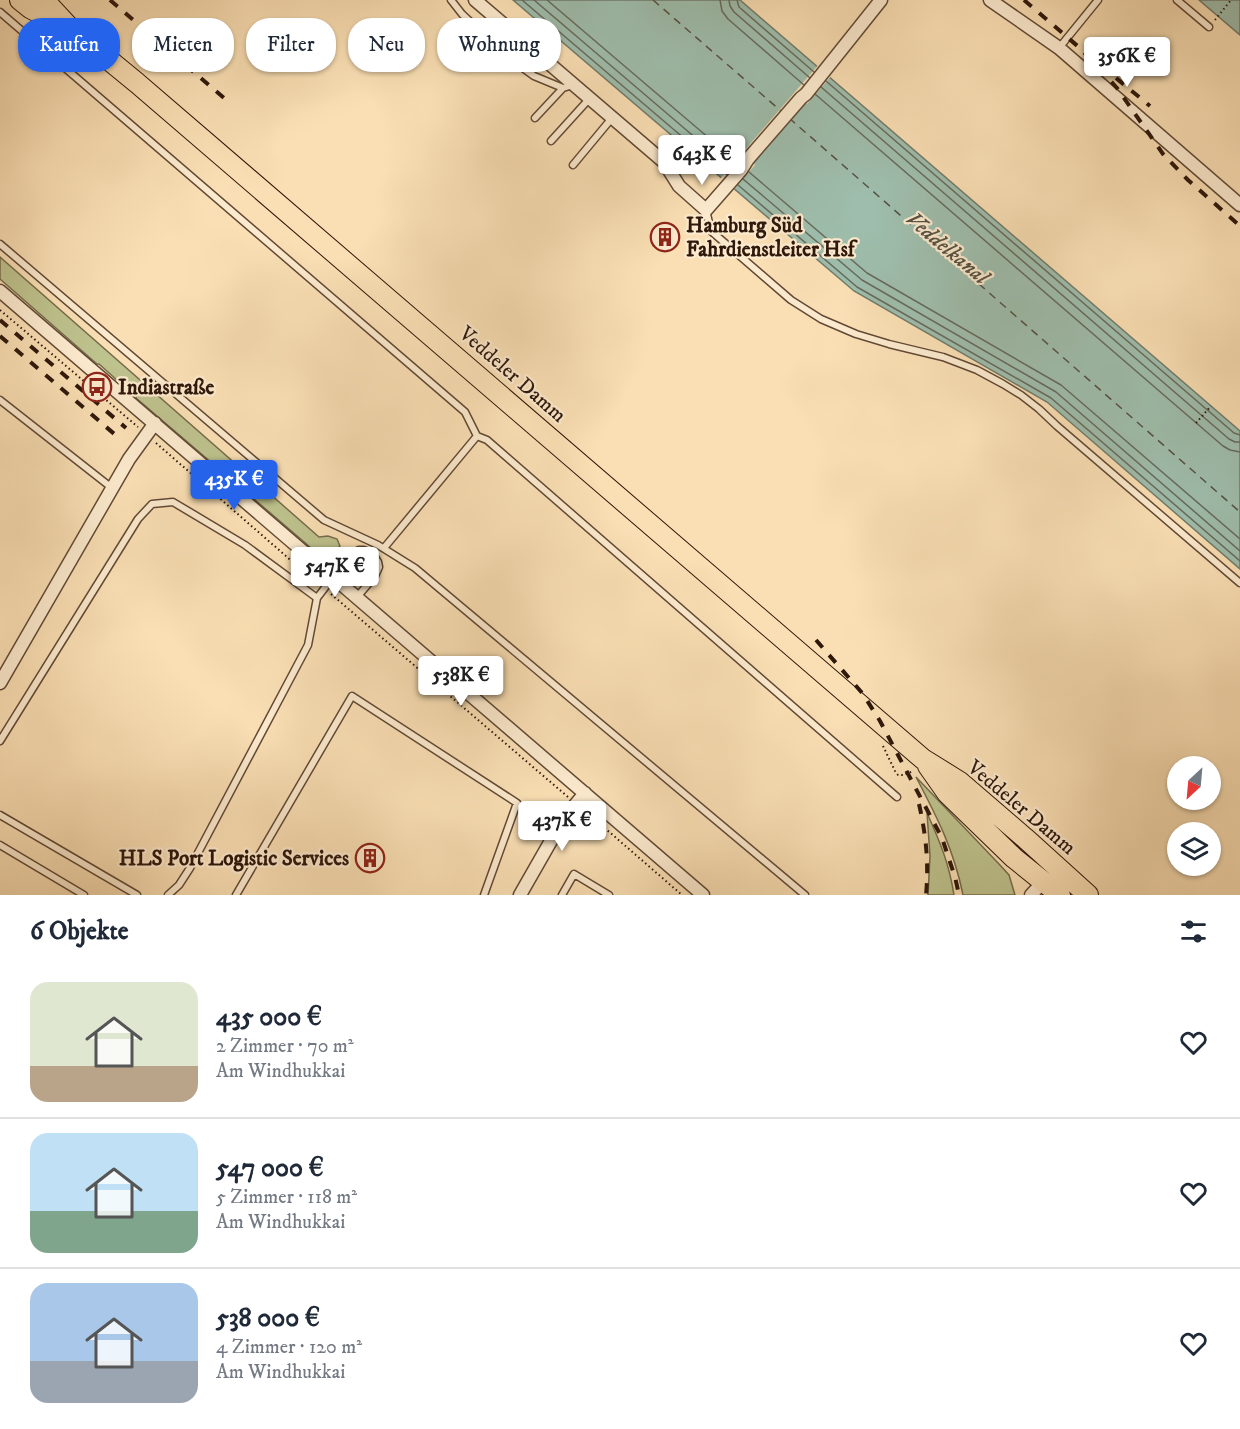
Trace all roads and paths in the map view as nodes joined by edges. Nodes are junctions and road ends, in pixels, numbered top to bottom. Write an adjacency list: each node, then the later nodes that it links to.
1 (20, 0): 13 (main road, Veddeler Damm)
2 (44, 0): 14 (main road, Veddeler Damm)
3 (451, 0): 18 (lane)
4 (475, 0): 18 (street)
5 (869, 0): 12 (street)
6 (881, 0): 12 (street)
7 (990, 0): 16 (street)
8 (1098, 0): 16 (lane)
9 (1177, 0): 15 (lane)
10 (1231, 0): 15 (path)
11 (0, 12): 34 (lane)
12 (868, 16): 25 (street)
13 (50, 18)
14 (61, 18)
15 (1209, 27)
16 (1059, 48): 24 (street)
17 (120, 69): 50 (main road, Veddeler Damm)
18 (568, 87): 19 (street); 20 (lane)
19 (590, 98): 21 (street); 22 (lane)
20 (535, 118)
21 (612, 118): 23 (lane); 25 (street)
22 (551, 141)
23 (573, 165)
24 (1240, 205)
25 (706, 210): 39 (lane)
26 (0, 244): 36 (lane)
27 (0, 291): 31 (street)
28 (0, 310): 33 (path)
29 (0, 400): 35 (lane)
30 (1211, 406): 32 (path)
31 (155, 423): 33 (street); 38 (street)
32 (1196, 423)
33 (146, 434): 35 (street); 40 (path)
34 (477, 436): 36 (lane); 46 (lane)
35 (112, 489): 43 (street)
36 (381, 547): 37 (lane); 61 (lane)
37 (373, 554): 38 (lane); 41 (lane)
38 (332, 577): 40 (lane); 41 (street)
39 (1240, 583)
40 (324, 588): 42 (lane); 47 (path)
41 (357, 597): 45 (street)
42 (316, 598): 44 (lane); 53 (lane)
43 (1, 677)
44 (0, 741)
45 (585, 794): 47 (street); 60 (street)
46 (897, 797)
47 (576, 803): 56 (street); 59 (path)
48 (0, 814): 52 (lane)
49 (0, 845): 51 (lane)
50 (1051, 889): 62 (main road, Veddeler Damm)
51 (84, 895)
52 (137, 895)
53 (168, 895)
54 (236, 895): 55 (lane)
55 (484, 895)
56 (520, 895)
57 (562, 895): 58 (lane)
58 (609, 895)
59 (681, 895)
60 (703, 895)
61 (805, 895)
62 (1088, 895)

